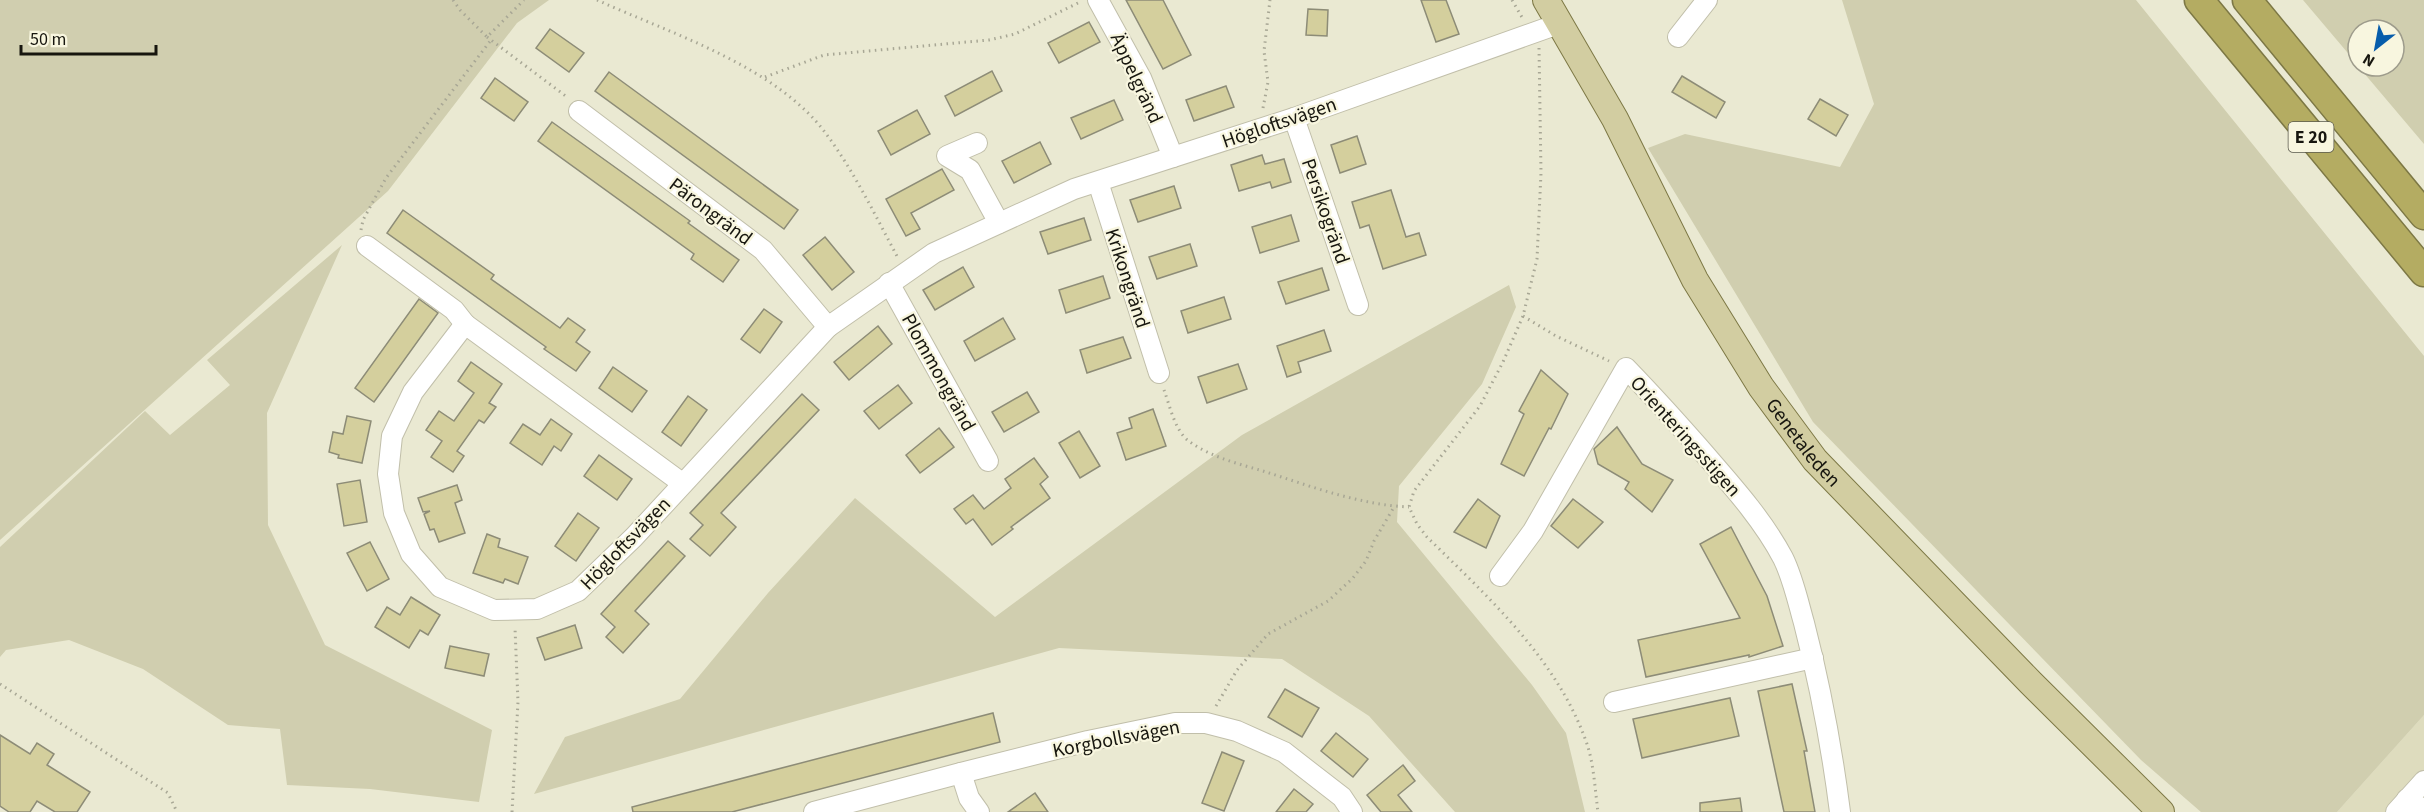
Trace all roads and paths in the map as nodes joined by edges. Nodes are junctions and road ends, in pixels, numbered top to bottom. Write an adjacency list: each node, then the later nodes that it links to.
1 (453, 0): 14 (path)
2 (524, 0): 14 (path)
3 (597, 0): 15 (path)
4 (1083, 0): 15 (path)
5 (1098, 0): 20 (street, Äppelgränd)
6 (1270, 0): 18 (path)
7 (1546, 0): 11 (main road, Genetaleden)
8 (1707, 0): 13 (street)
9 (2199, 0): 25 (highway, E 20)
10 (2247, 0): 22 (highway, E 20)
11 (1561, 23): 12 (street, Högloftsvägen); 54 (main road, Genetaleden)
12 (1532, 33): 17 (street, Högloftsvägen); 28 (path)
13 (1678, 37)
14 (489, 38): 16 (path); 24 (path)
15 (765, 77): 26 (path)
16 (579, 111): 30 (street, Pärongränd)
17 (1294, 118): 18 (street, Högloftsvägen); 27 (street, Persikogränd)
18 (1257, 130): 20 (street, Högloftsvägen)
19 (976, 143): 23 (street)
20 (1173, 157): 21 (street, Högloftsvägen)
21 (1098, 182): 23 (street, Högloftsvägen); 32 (street, Krikongränd)
22 (2424, 215)
23 (999, 223): 26 (street, Högloftsvägen)
24 (368, 246): 29 (street, Högloftsvägen)
25 (2424, 272)
26 (897, 278): 30 (street, Högloftsvägen); 33 (street, Plommongränd)
27 (1358, 305)
28 (1523, 316): 31 (path); 36 (path)
29 (465, 324): 34 (street, Högloftsvägen); 38 (street, Högloftsvägen)
30 (828, 327): 34 (street, Högloftsvägen)
31 (1626, 368): 37 (street, Orienteringsstigen); 39 (street, Orienteringsstigen)
32 (1159, 373): 35 (path)
33 (988, 461)
34 (682, 483): 38 (street, Högloftsvägen)
35 (1394, 507): 36 (path); 42 (path)
36 (1409, 507): 52 (path)
37 (1500, 576)
38 (515, 610): 48 (path)
39 (1813, 658): 41 (street); 53 (street, Orienteringsstigen)
40 (0, 684): 47 (path)
41 (1614, 702)
42 (1206, 723): 43 (street, Korgbollsvägen); 51 (street, Korgbollsvägen)
43 (961, 773): 49 (street, Korgbollsvägen); 50 (street)
44 (2424, 781): 45 (street)
45 (2402, 806): 46 (street)
46 (2424, 810)
47 (177, 812)
48 (512, 812)
49 (814, 812)
50 (979, 812)
51 (1352, 812)
52 (1598, 812)
53 (1840, 812)
54 (2161, 812)

